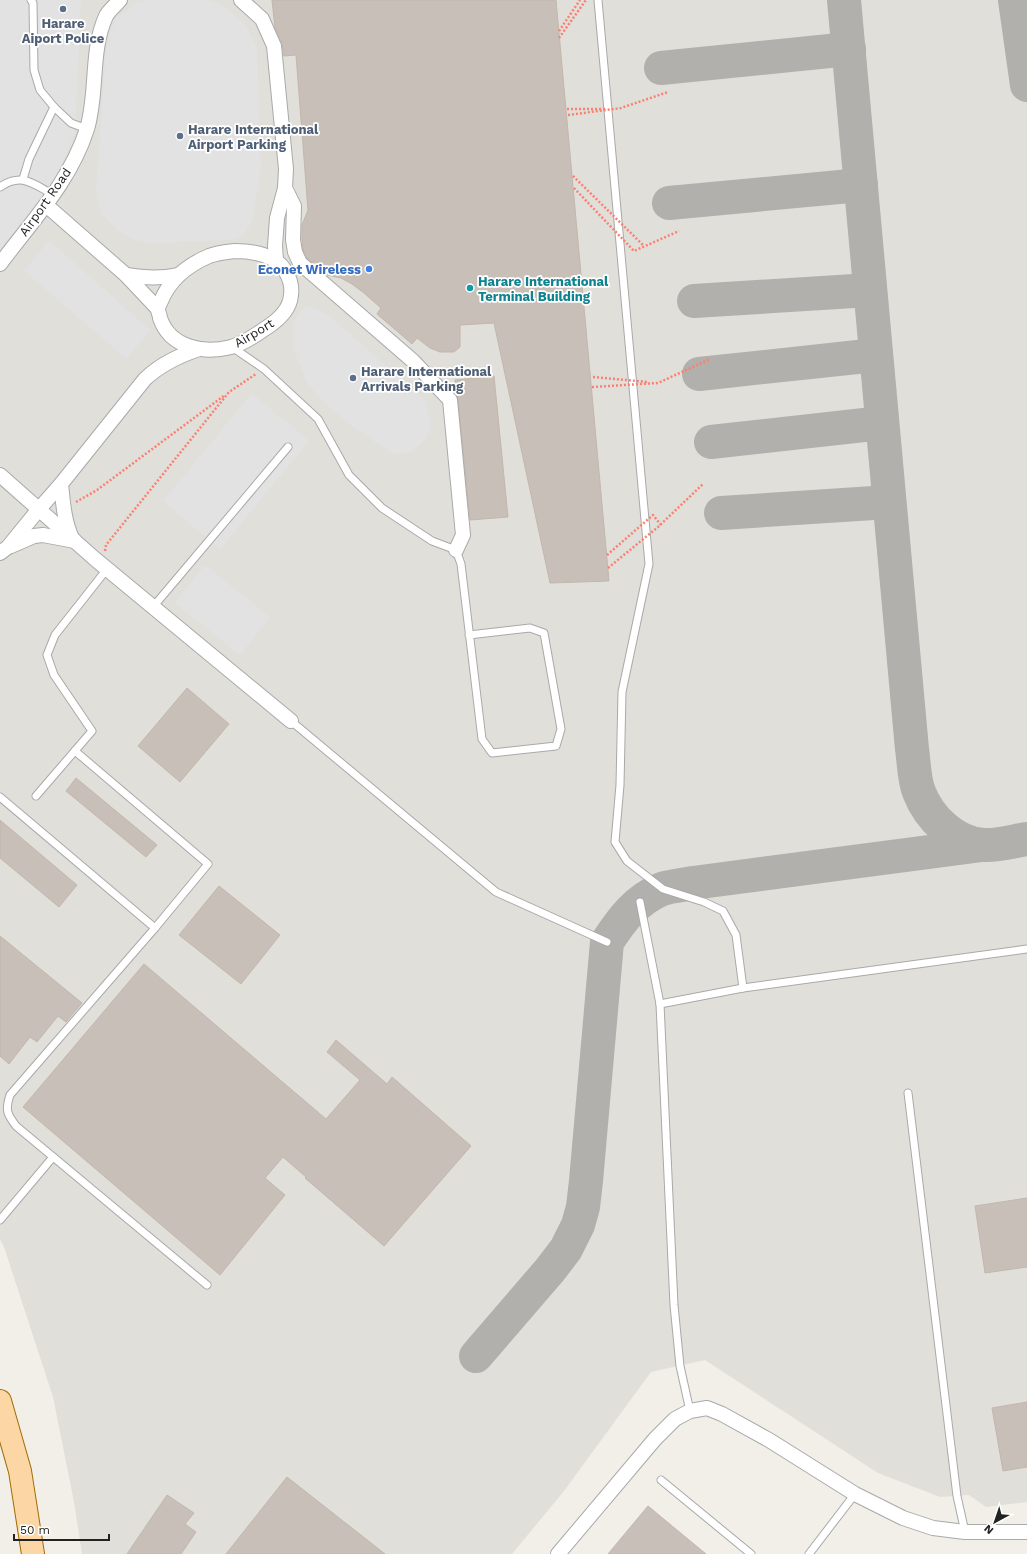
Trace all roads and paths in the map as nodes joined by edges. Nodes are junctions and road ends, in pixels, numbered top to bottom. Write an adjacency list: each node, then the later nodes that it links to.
1 (31, 0): 10 (lane)
2 (120, 0): 14 (street, Airport Road)
3 (241, 0): 18 (street)
4 (580, 0): 7 (path)
5 (586, 0): 8 (path)
6 (598, 0): 59 (lane)
7 (559, 31)
8 (559, 38)
9 (668, 92): 11 (path, bridge)
10 (54, 106): 14 (lane); 16 (lane)
11 (621, 108): 12 (path, bridge); 13 (path, bridge)
12 (567, 109)
13 (568, 115)
14 (87, 129): 20 (street, Airport Road)
15 (573, 176): 22 (path, bridge)
16 (24, 180): 17 (lane); 20 (lane)
17 (0, 188)
18 (285, 188): 23 (street); 45 (street)
19 (574, 188): 22 (path, bridge)
20 (50, 200): 24 (street, Airport Road); 25 (street)
21 (678, 231): 22 (path, bridge)
22 (644, 246)
23 (276, 260): 26 (street); 28 (street, Airport)
24 (0, 264)
25 (126, 274): 26 (street); 27 (street)
26 (178, 275): 27 (street)
27 (158, 309): 29 (street, Airport)
28 (232, 347): 29 (street, Airport); 31 (lane)
29 (199, 349): 38 (street)
30 (710, 359): 33 (path, bridge)
31 (264, 369): 35 (path); 45 (lane)
32 (593, 377): 33 (path, bridge)
33 (658, 383): 34 (path, bridge)
34 (592, 387)
35 (229, 392): 41 (path); 48 (path)
36 (288, 447): 49 (lane)
37 (0, 475): 40 (street)
38 (61, 484): 40 (street); 41 (street)
39 (703, 484): 42 (path, bridge)
40 (39, 509): 43 (street); 44 (street)
41 (64, 510): 43 (street)
42 (661, 525): 46 (path, bridge); 47 (path, bridge)
43 (74, 540): 44 (street); 48 (street)
44 (4, 550)
45 (456, 550): 50 (lane)
46 (607, 555)
47 (608, 568)
48 (107, 569): 49 (street); 52 (lane)
49 (152, 607): 51 (street)
50 (469, 635): 50 (lane)
51 (291, 721): 57 (lane)
52 (75, 751): 54 (lane); 56 (lane)
53 (0, 796): 56 (lane)
54 (36, 796)
55 (640, 902): 60 (lane)
56 (155, 928): 62 (lane)
57 (607, 942)
58 (1027, 950): 59 (lane)
59 (743, 988): 60 (lane)
60 (660, 1004): 66 (lane)
61 (908, 1093): 69 (lane)
62 (54, 1157): 63 (lane); 64 (lane)
63 (0, 1220)
64 (208, 1285)
65 (0, 1401): 71 (main road)
66 (690, 1411): 68 (street); 72 (street)
67 (661, 1480): 73 (lane)
68 (855, 1494): 69 (street); 74 (lane)
69 (965, 1532): 70 (street)
70 (1027, 1532)
71 (33, 1554)
72 (558, 1554)
73 (751, 1554)
74 (809, 1554)

